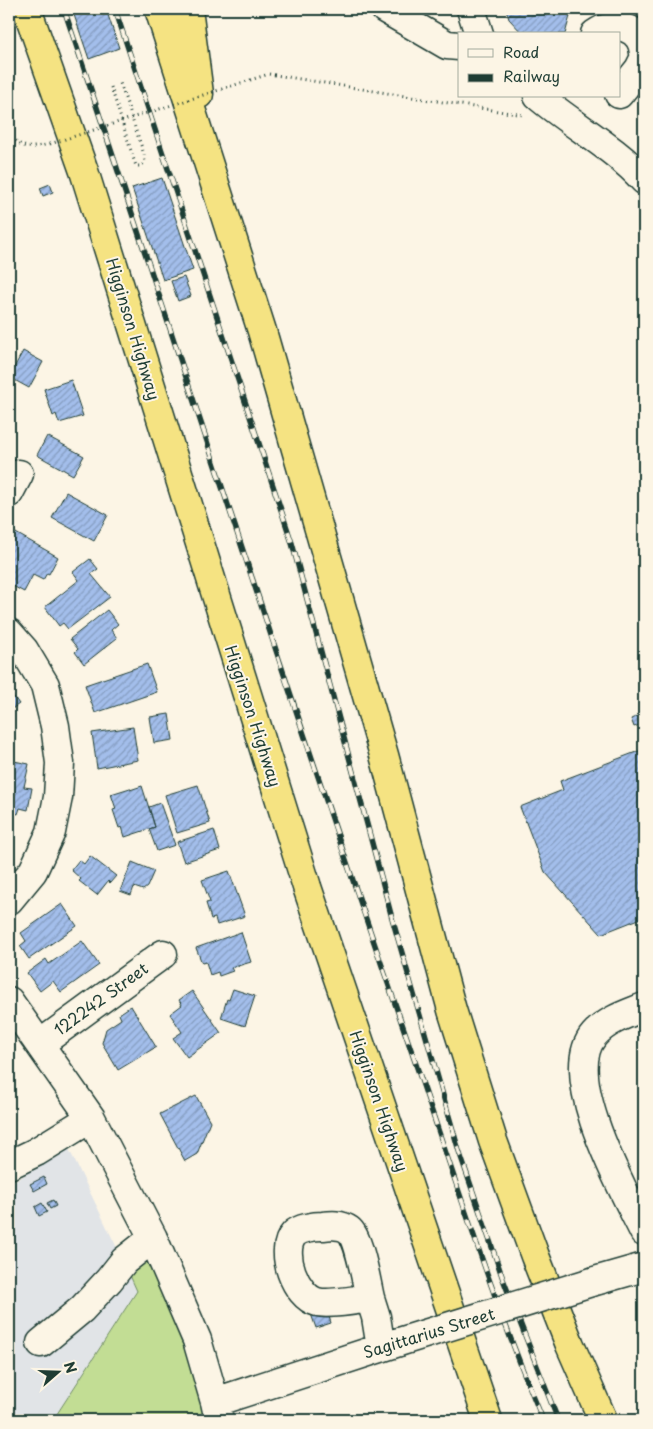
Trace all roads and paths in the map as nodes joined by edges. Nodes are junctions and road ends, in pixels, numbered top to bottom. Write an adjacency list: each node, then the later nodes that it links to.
1 (27, 9): 19 (highway, Higginson Highway)
2 (159, 9): 18 (highway)
3 (188, 9): 18 (highway)
4 (385, 9): 9 (street)
5 (471, 9): 7 (street)
6 (9, 12): 19 (highway)
7 (478, 32)
8 (598, 32): 10 (street)
9 (458, 46)
10 (644, 53)
11 (644, 59): 14 (street)
12 (120, 83): 16 (path)
13 (111, 87): 16 (path)
14 (620, 93)
15 (550, 102): 16 (path, bridge); 20 (street)
16 (122, 120): 17 (path, bridge)
17 (9, 133)
18 (206, 156): 37 (highway)
19 (84, 171): 36 (highway, Higginson Highway)
20 (644, 180)
21 (9, 633): 22 (street)
22 (9, 900)
23 (163, 954): 26 (street, 122242 Street)
24 (9, 1002): 26 (street)
25 (644, 1007): 29 (street)
26 (40, 1044): 27 (street)
27 (91, 1118): 28 (street); 30 (street)
28 (9, 1165)
29 (644, 1232)
30 (154, 1238): 33 (street); 35 (street)
31 (644, 1267): 34 (street, Sagittarius Street, bridge)
32 (370, 1298): 34 (street)
33 (41, 1343)
34 (390, 1345): 35 (street, Sagittarius Street)
35 (217, 1411)
36 (488, 1420)
37 (603, 1420)

